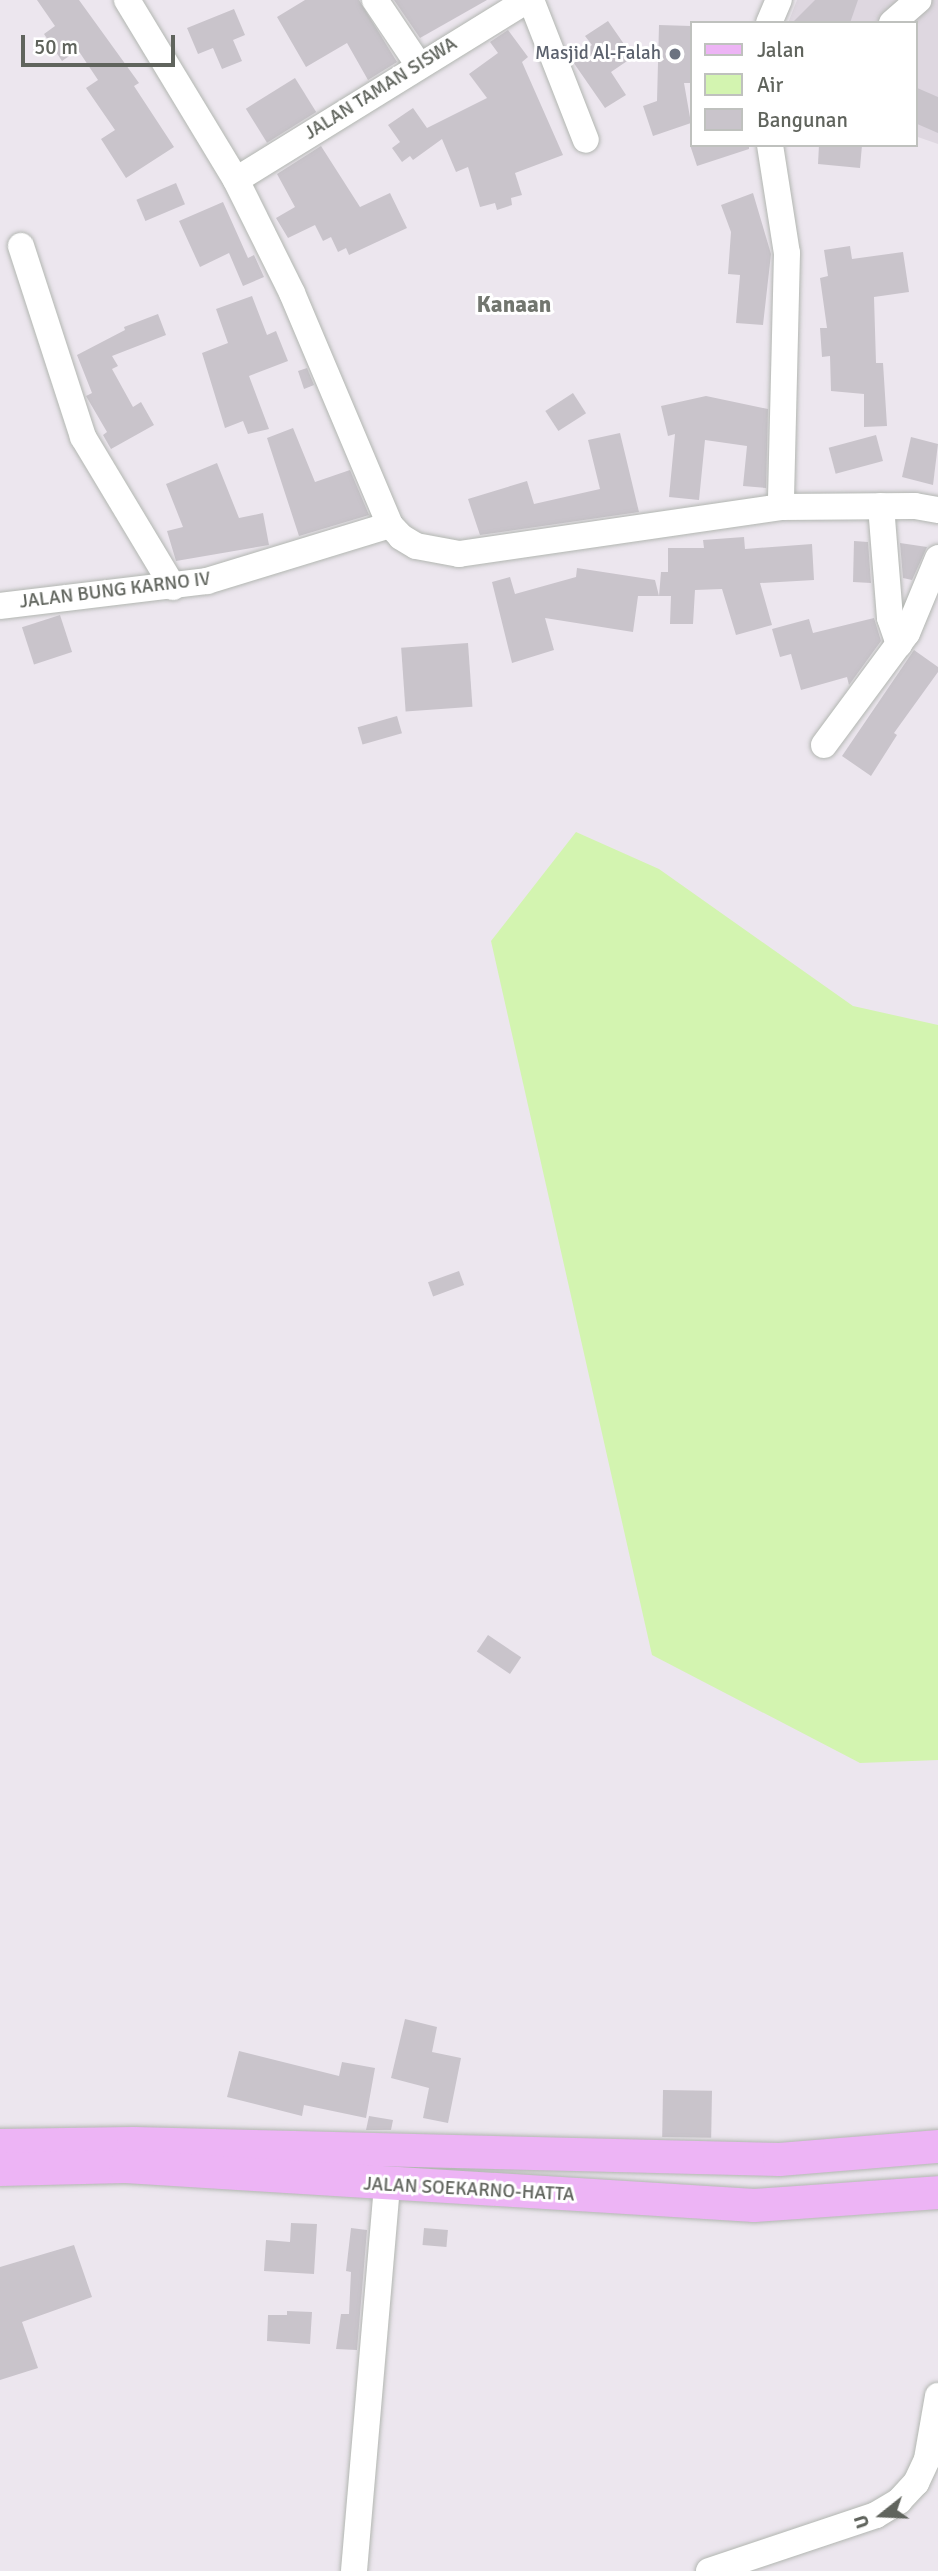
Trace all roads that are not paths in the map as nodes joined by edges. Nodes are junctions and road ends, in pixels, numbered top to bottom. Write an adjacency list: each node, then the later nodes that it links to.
1 (127, 0): 11 (street)
2 (375, 0): 8 (street)
3 (529, 0): 8 (street, JALAN TAMAN SISWA); 9 (street)
4 (779, 0): 6 (street)
5 (918, 0): 7 (street)
6 (770, 21)
7 (894, 21)
8 (418, 64): 11 (street, JALAN TAMAN SISWA)
9 (586, 140)
10 (770, 147): 14 (street)
11 (236, 180): 16 (street)
12 (21, 246): 18 (street)
13 (881, 506): 14 (street); 15 (street); 20 (street)
14 (781, 507): 16 (street)
15 (938, 510)
16 (390, 524): 18 (street, JALAN BUNG KARNO IV)
17 (938, 558): 20 (street)
18 (173, 587): 19 (street, JALAN BUNG KARNO IV)
19 (0, 606)
20 (899, 644): 21 (street)
21 (824, 745)
22 (0, 2145): 24 (main road, JALAN SOEKARNO-HATTA)
23 (938, 2146): 25 (main road, JALAN SOEKARNO-HATTA)
24 (75, 2155): 25 (main road, JALAN SOEKARNO-HATTA); 26 (main road, JALAN SOEKARNO-HATTA)
25 (129, 2155): 27 (main road, JALAN SOEKARNO-HATTA)
26 (0, 2169)
27 (387, 2186): 28 (main road, JALAN SOEKARNO-HATTA); 30 (street)
28 (938, 2192)
29 (938, 2396): 31 (street)
30 (354, 2571)
31 (709, 2571)

